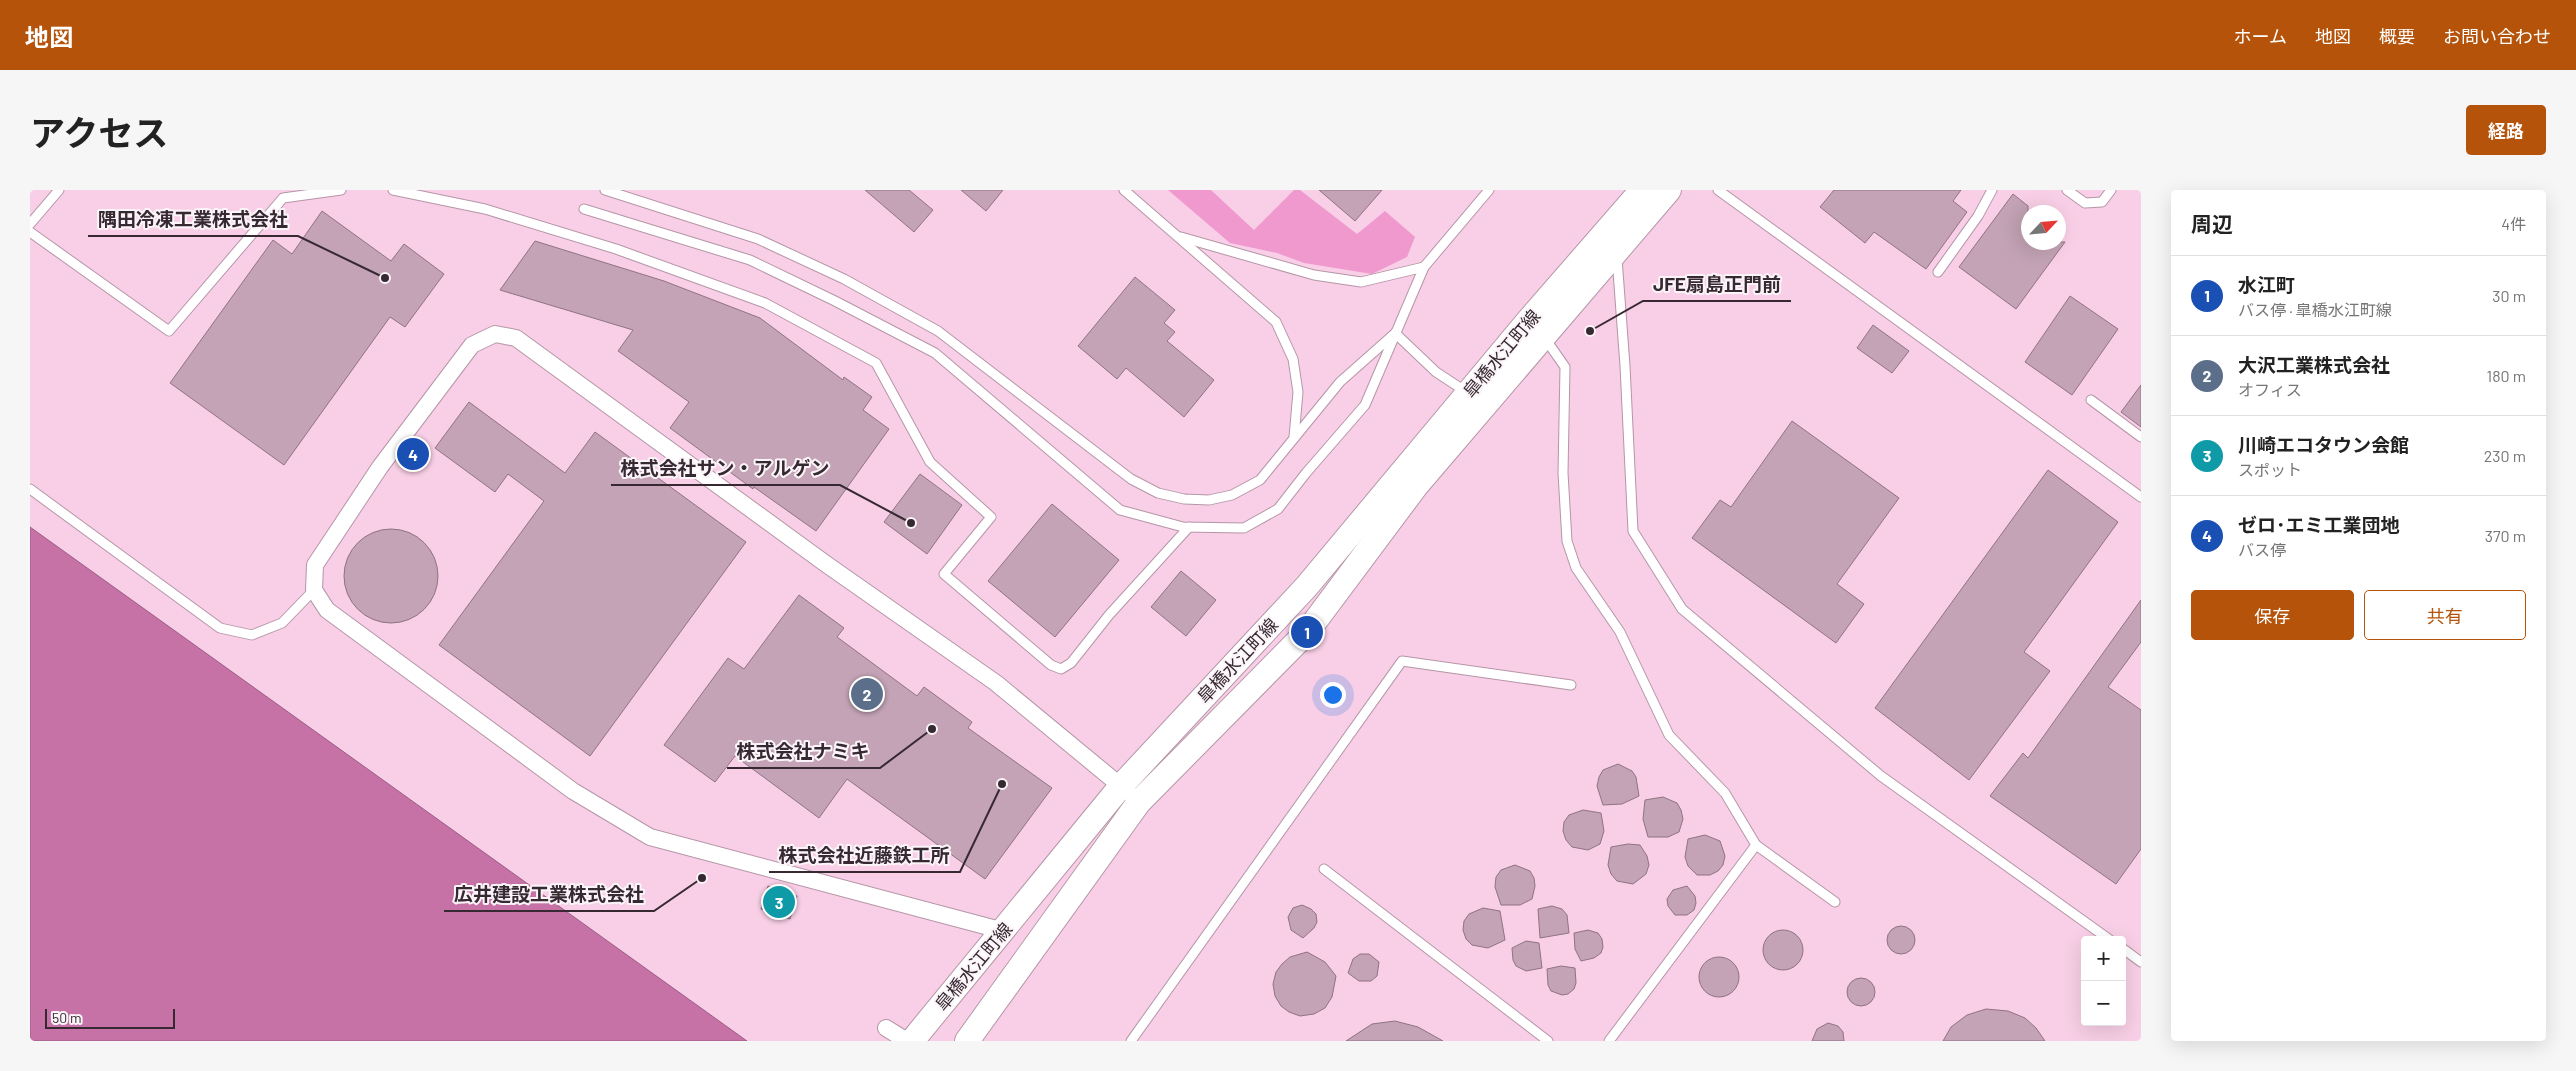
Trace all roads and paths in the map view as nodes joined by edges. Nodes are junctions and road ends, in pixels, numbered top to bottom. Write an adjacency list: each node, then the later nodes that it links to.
1 (59, 190): 14 (lane)
2 (341, 190): 15 (lane)
3 (393, 190): 28 (lane)
4 (605, 190): 25 (lane)
5 (1124, 190): 16 (lane)
6 (1642, 190): 23 (street, 皐橋水江町線)
7 (1668, 190): 17 (street, 皐橋水江町線)
8 (1718, 190): 27 (lane)
9 (1992, 190): 19 (lane)
10 (2067, 190): 11 (lane)
11 (2111, 190)
12 (1487, 191): 18 (lane)
13 (584, 209): 28 (lane)
14 (30, 224)
15 (30, 232)
16 (1179, 236): 18 (lane); 25 (lane)
17 (1616, 250): 21 (street, 皐橋水江町線); 37 (lane)
18 (1424, 267): 20 (lane)
19 (1938, 272)
20 (1395, 333): 23 (lane); 25 (lane); 28 (lane)
21 (1544, 337): 23 (street, 皐橋水江町線); 33 (lane)
22 (2090, 400): 24 (lane)
23 (1475, 401): 31 (street, 皐橋水江町線); 32 (street, 皐橋水江町線)
24 (2141, 437)
25 (1294, 438)
26 (30, 489): 29 (lane)
27 (2141, 497)
28 (1189, 527)
29 (314, 590): 31 (street); 36 (street)
30 (1571, 685): 44 (lane)
31 (1121, 786): 32 (street); 36 (street, 皐橋水江町線)
32 (1139, 802): 43 (street, 皐橋水江町線)
33 (1756, 845): 35 (lane); 46 (lane)
34 (1324, 869): 45 (lane)
35 (1835, 902)
36 (1004, 931): 42 (street, 皐橋水江町線)
37 (2104, 936)
38 (2126, 951): 39 (lane)
39 (2141, 962)
40 (886, 1028): 41 (street)
41 (907, 1041)
42 (912, 1041)
43 (967, 1041)
44 (1131, 1041)
45 (1548, 1041)
46 (1609, 1041)

